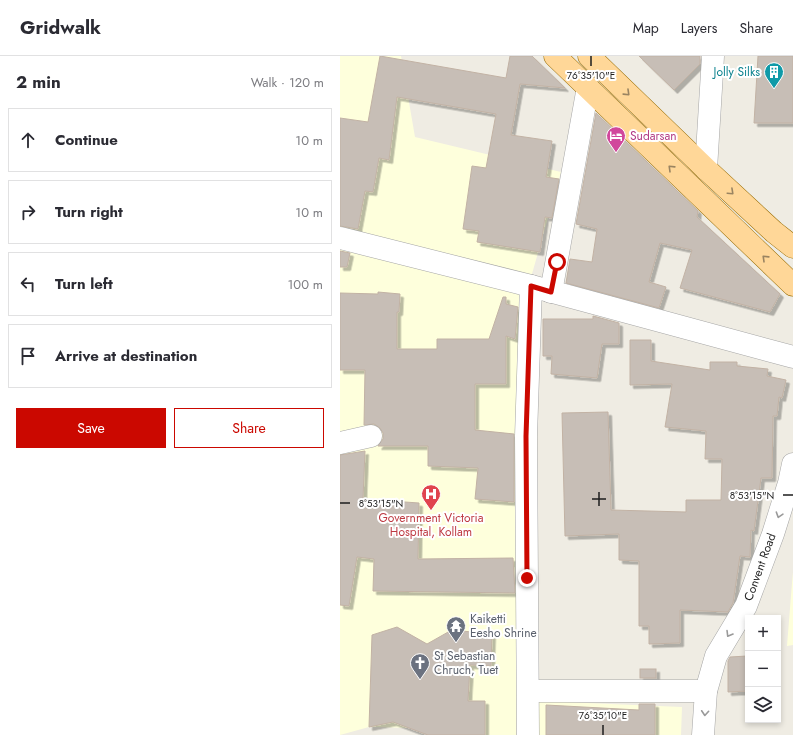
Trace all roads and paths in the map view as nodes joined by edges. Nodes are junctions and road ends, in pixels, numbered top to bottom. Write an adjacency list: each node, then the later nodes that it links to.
1 (555, 56): 4 (main road)
2 (589, 56): 5 (main road, one-way to 5)
3 (713, 56): 5 (street)
4 (588, 87): 8 (main road, one-way to 4); 9 (street)
5 (706, 169): 7 (main road, one-way to 7)
6 (340, 238): 9 (street)
7 (793, 248)
8 (793, 285)
9 (541, 289): 10 (street); 14 (street)
10 (793, 357)
11 (372, 436): 12 (street)
12 (340, 443)
13 (793, 464): 15 (street, Convent Road, one-way to 15)
14 (529, 691): 15 (street); 16 (street)
15 (706, 692): 17 (street, Convent Road, one-way to 17)
16 (528, 735)
17 (703, 735)

